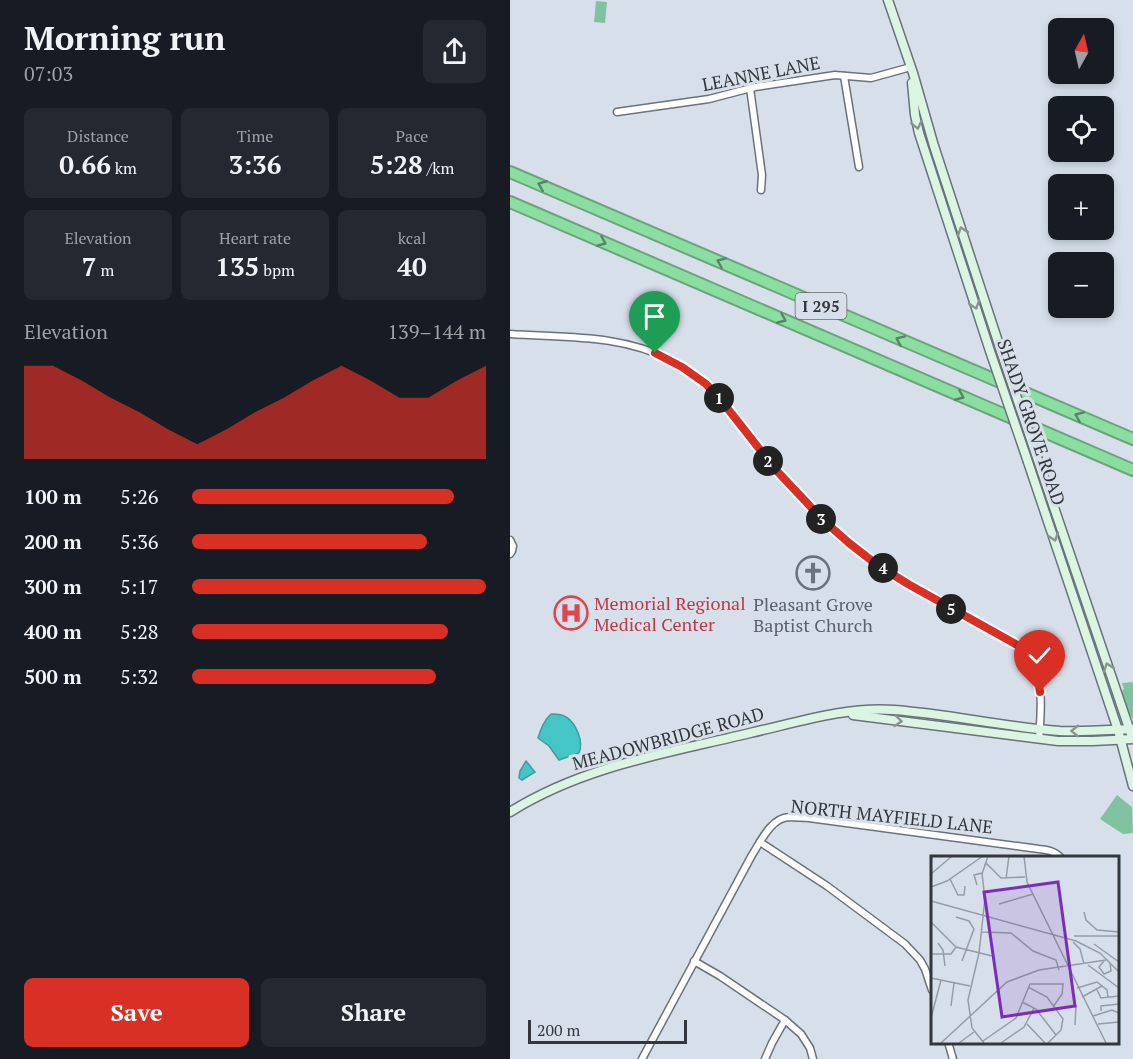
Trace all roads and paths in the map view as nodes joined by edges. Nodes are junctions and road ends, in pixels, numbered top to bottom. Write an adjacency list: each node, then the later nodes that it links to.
1 (888, 0): 2 (main road, SHADY GROVE ROAD)
2 (910, 67): 3 (street, LEANNE LANE); 10 (main road, SHADY GROVE ROAD, one-way to 2); 11 (main road, SHADY GROVE ROAD, one-way to 11)
3 (844, 75): 4 (street, LEANNE LANE); 6 (street)
4 (750, 88): 5 (street, LEANNE LANE); 8 (street)
5 (617, 112)
6 (859, 167)
7 (510, 172): 13 (highway, I 295, one-way to 7)
8 (761, 190)
9 (510, 202): 14 (highway, I 295, one-way to 14)
10 (970, 255): 11 (main road); 17 (main road, SHADY GROVE ROAD, one-way to 10, bridge)
11 (960, 258): 18 (main road, SHADY GROVE ROAD, one-way to 18, bridge)
12 (510, 334): 19 (street)
13 (1133, 439)
14 (1133, 472)
15 (510, 540): 16 (street)
16 (510, 554)
17 (1131, 729): 18 (main road, MEADOWBRIDGE ROAD); 21 (main road, SHADY GROVE ROAD)
18 (1118, 730): 19 (main road, MEADOWBRIDGE ROAD, one-way to 19); 20 (main road, SHADY GROVE ROAD)
19 (1040, 734): 20 (main road, MEADOWBRIDGE ROAD); 23 (main road, MEADOWBRIDGE ROAD)
20 (1121, 740): 21 (main road, MEADOWBRIDGE ROAD); 22 (main road, SHADY GROVE ROAD)
21 (1133, 740)
22 (1133, 786)
23 (510, 812)
24 (760, 842): 25 (street, NORTH MAYFIELD LANE); 26 (street, NORTH MAYFIELD LANE); 27 (street)
25 (1060, 856)
26 (694, 962): 28 (street); 30 (street, NORTH MAYFIELD LANE)
27 (931, 987)
28 (785, 1020): 31 (street); 32 (street)
29 (949, 1044): 33 (street)
30 (642, 1059)
31 (765, 1059)
32 (813, 1059)
33 (953, 1059)

